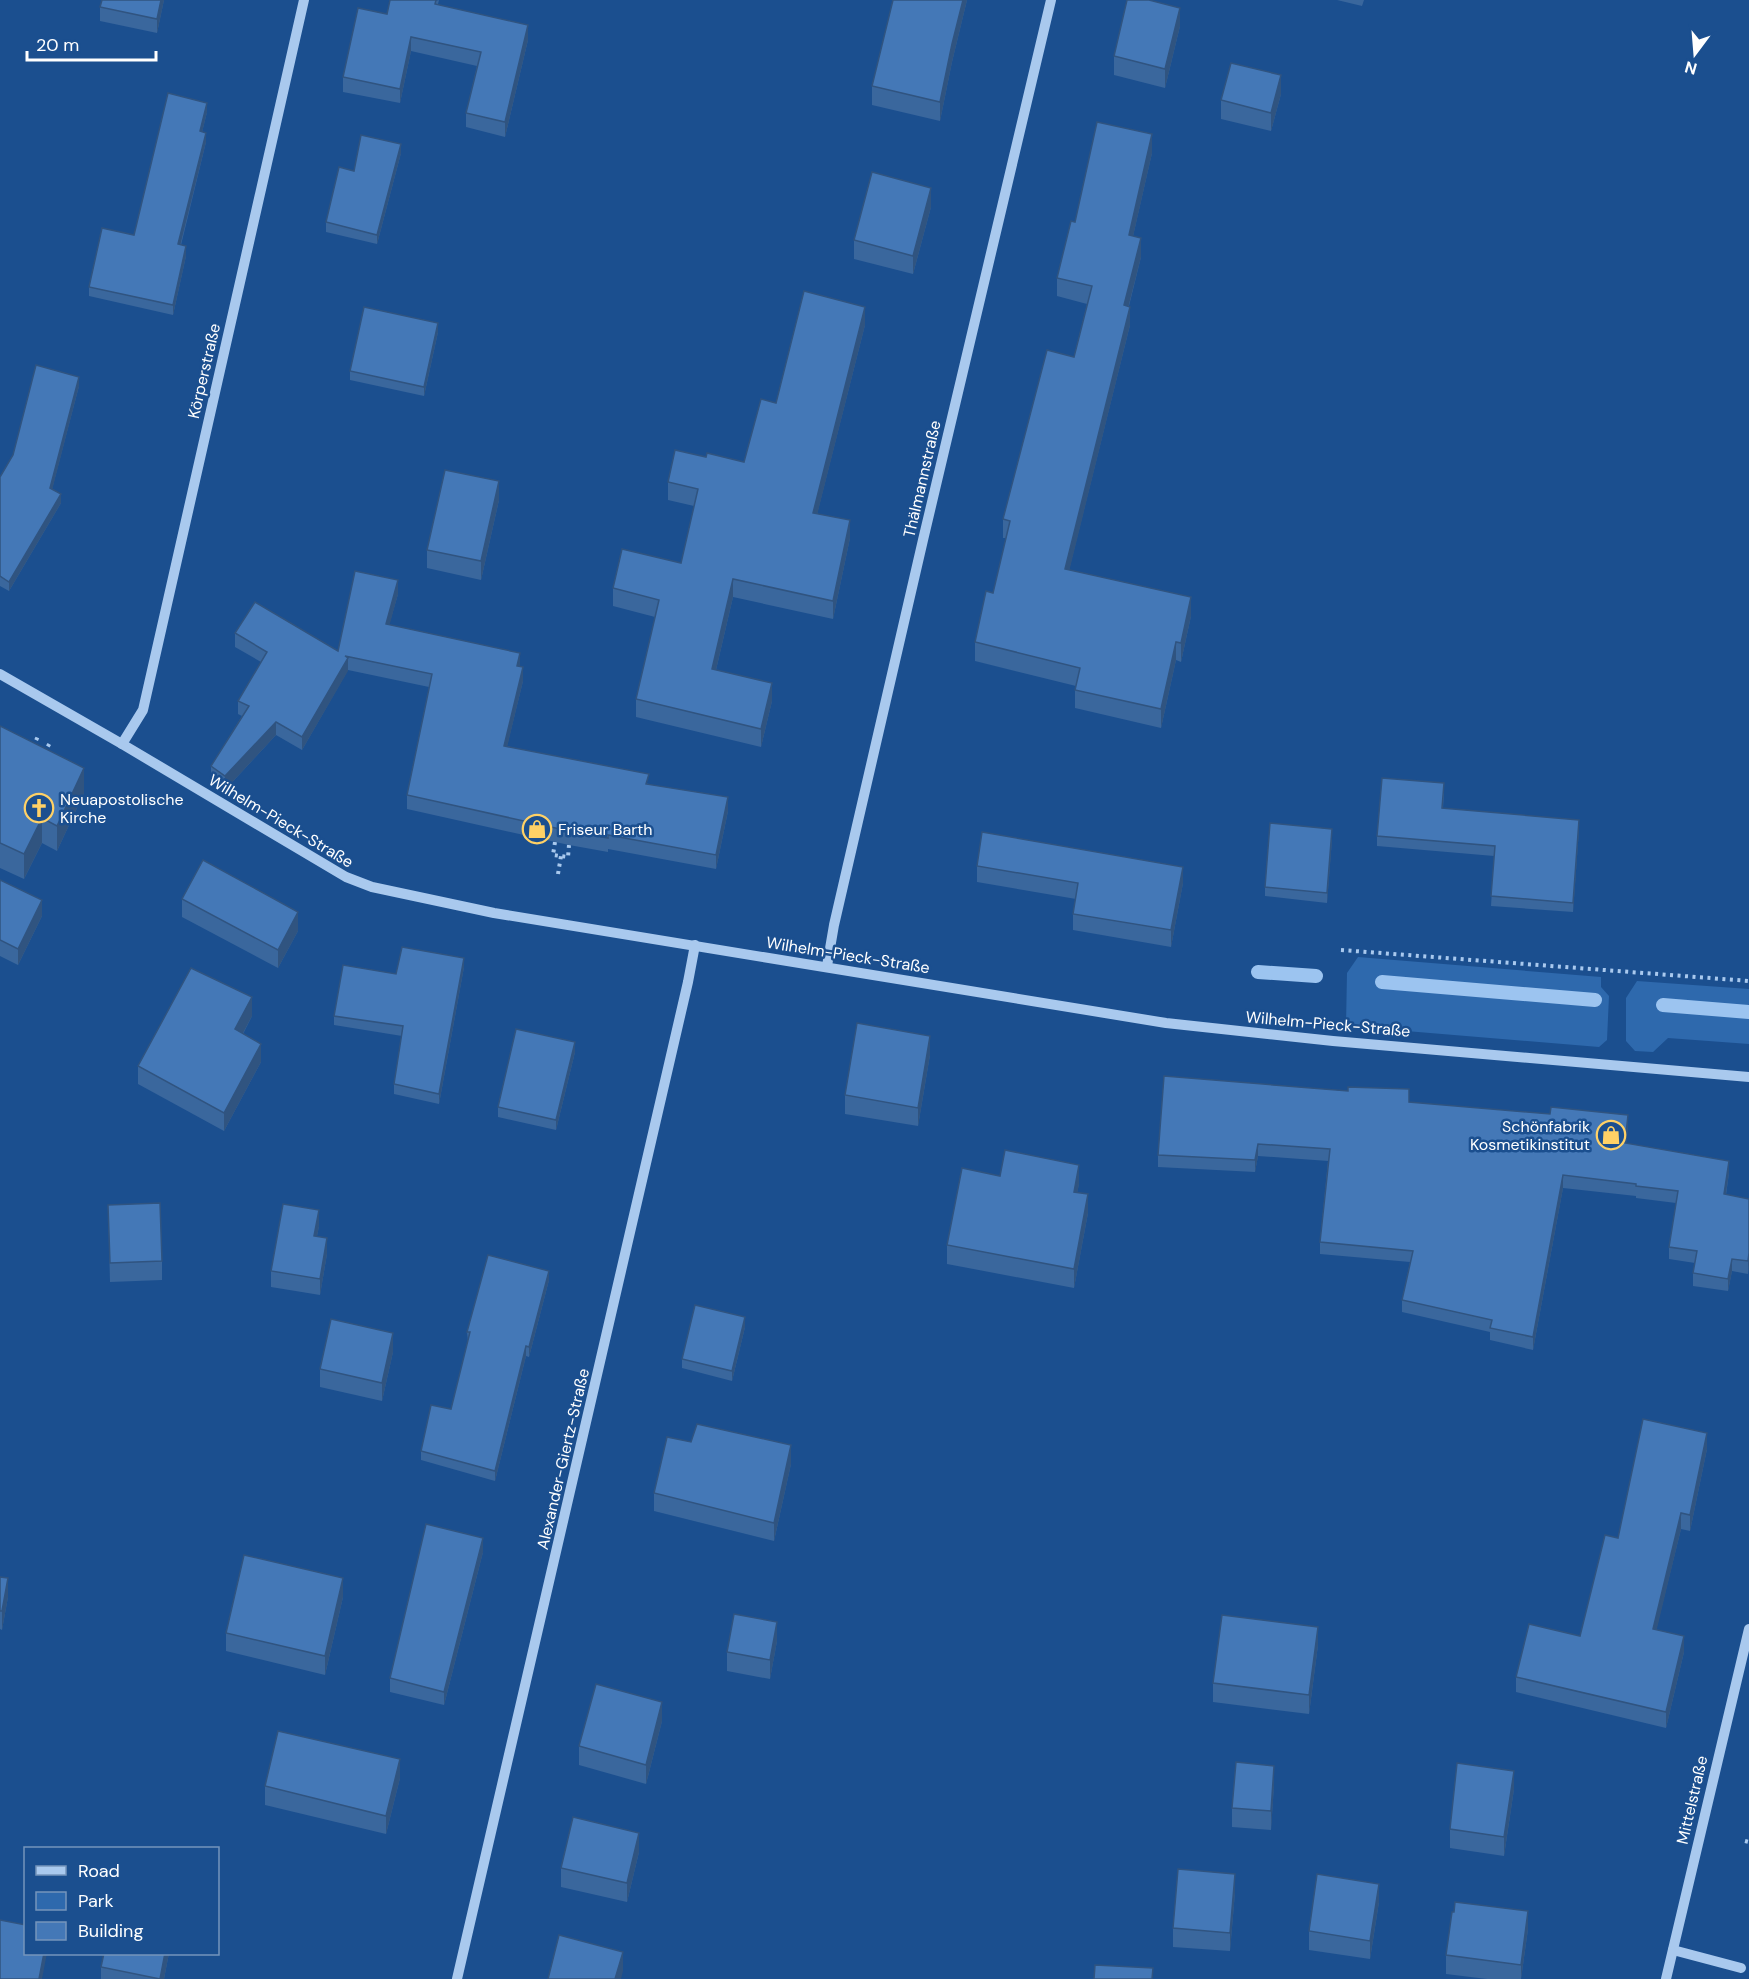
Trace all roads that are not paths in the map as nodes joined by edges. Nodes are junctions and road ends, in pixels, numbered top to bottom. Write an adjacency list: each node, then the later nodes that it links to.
1 (304, 0): 4 (street, Körperstraße)
2 (1051, 0): 6 (street, Thälmannstraße)
3 (0, 674): 4 (street, Wilhelm-Pieck-Straße)
4 (123, 744): 5 (street, Wilhelm-Pieck-Straße)
5 (695, 945): 6 (street, Wilhelm-Pieck-Straße); 11 (street, Alexander-Giertz-Straße)
6 (827, 966): 7 (street, Wilhelm-Pieck-Straße)
7 (1749, 1077)
8 (1749, 1629): 9 (street, Mittelstraße)
9 (1673, 1950): 10 (street); 12 (street, Mittelstraße)
10 (1741, 1968)
11 (457, 1979)
12 (1666, 1979)

